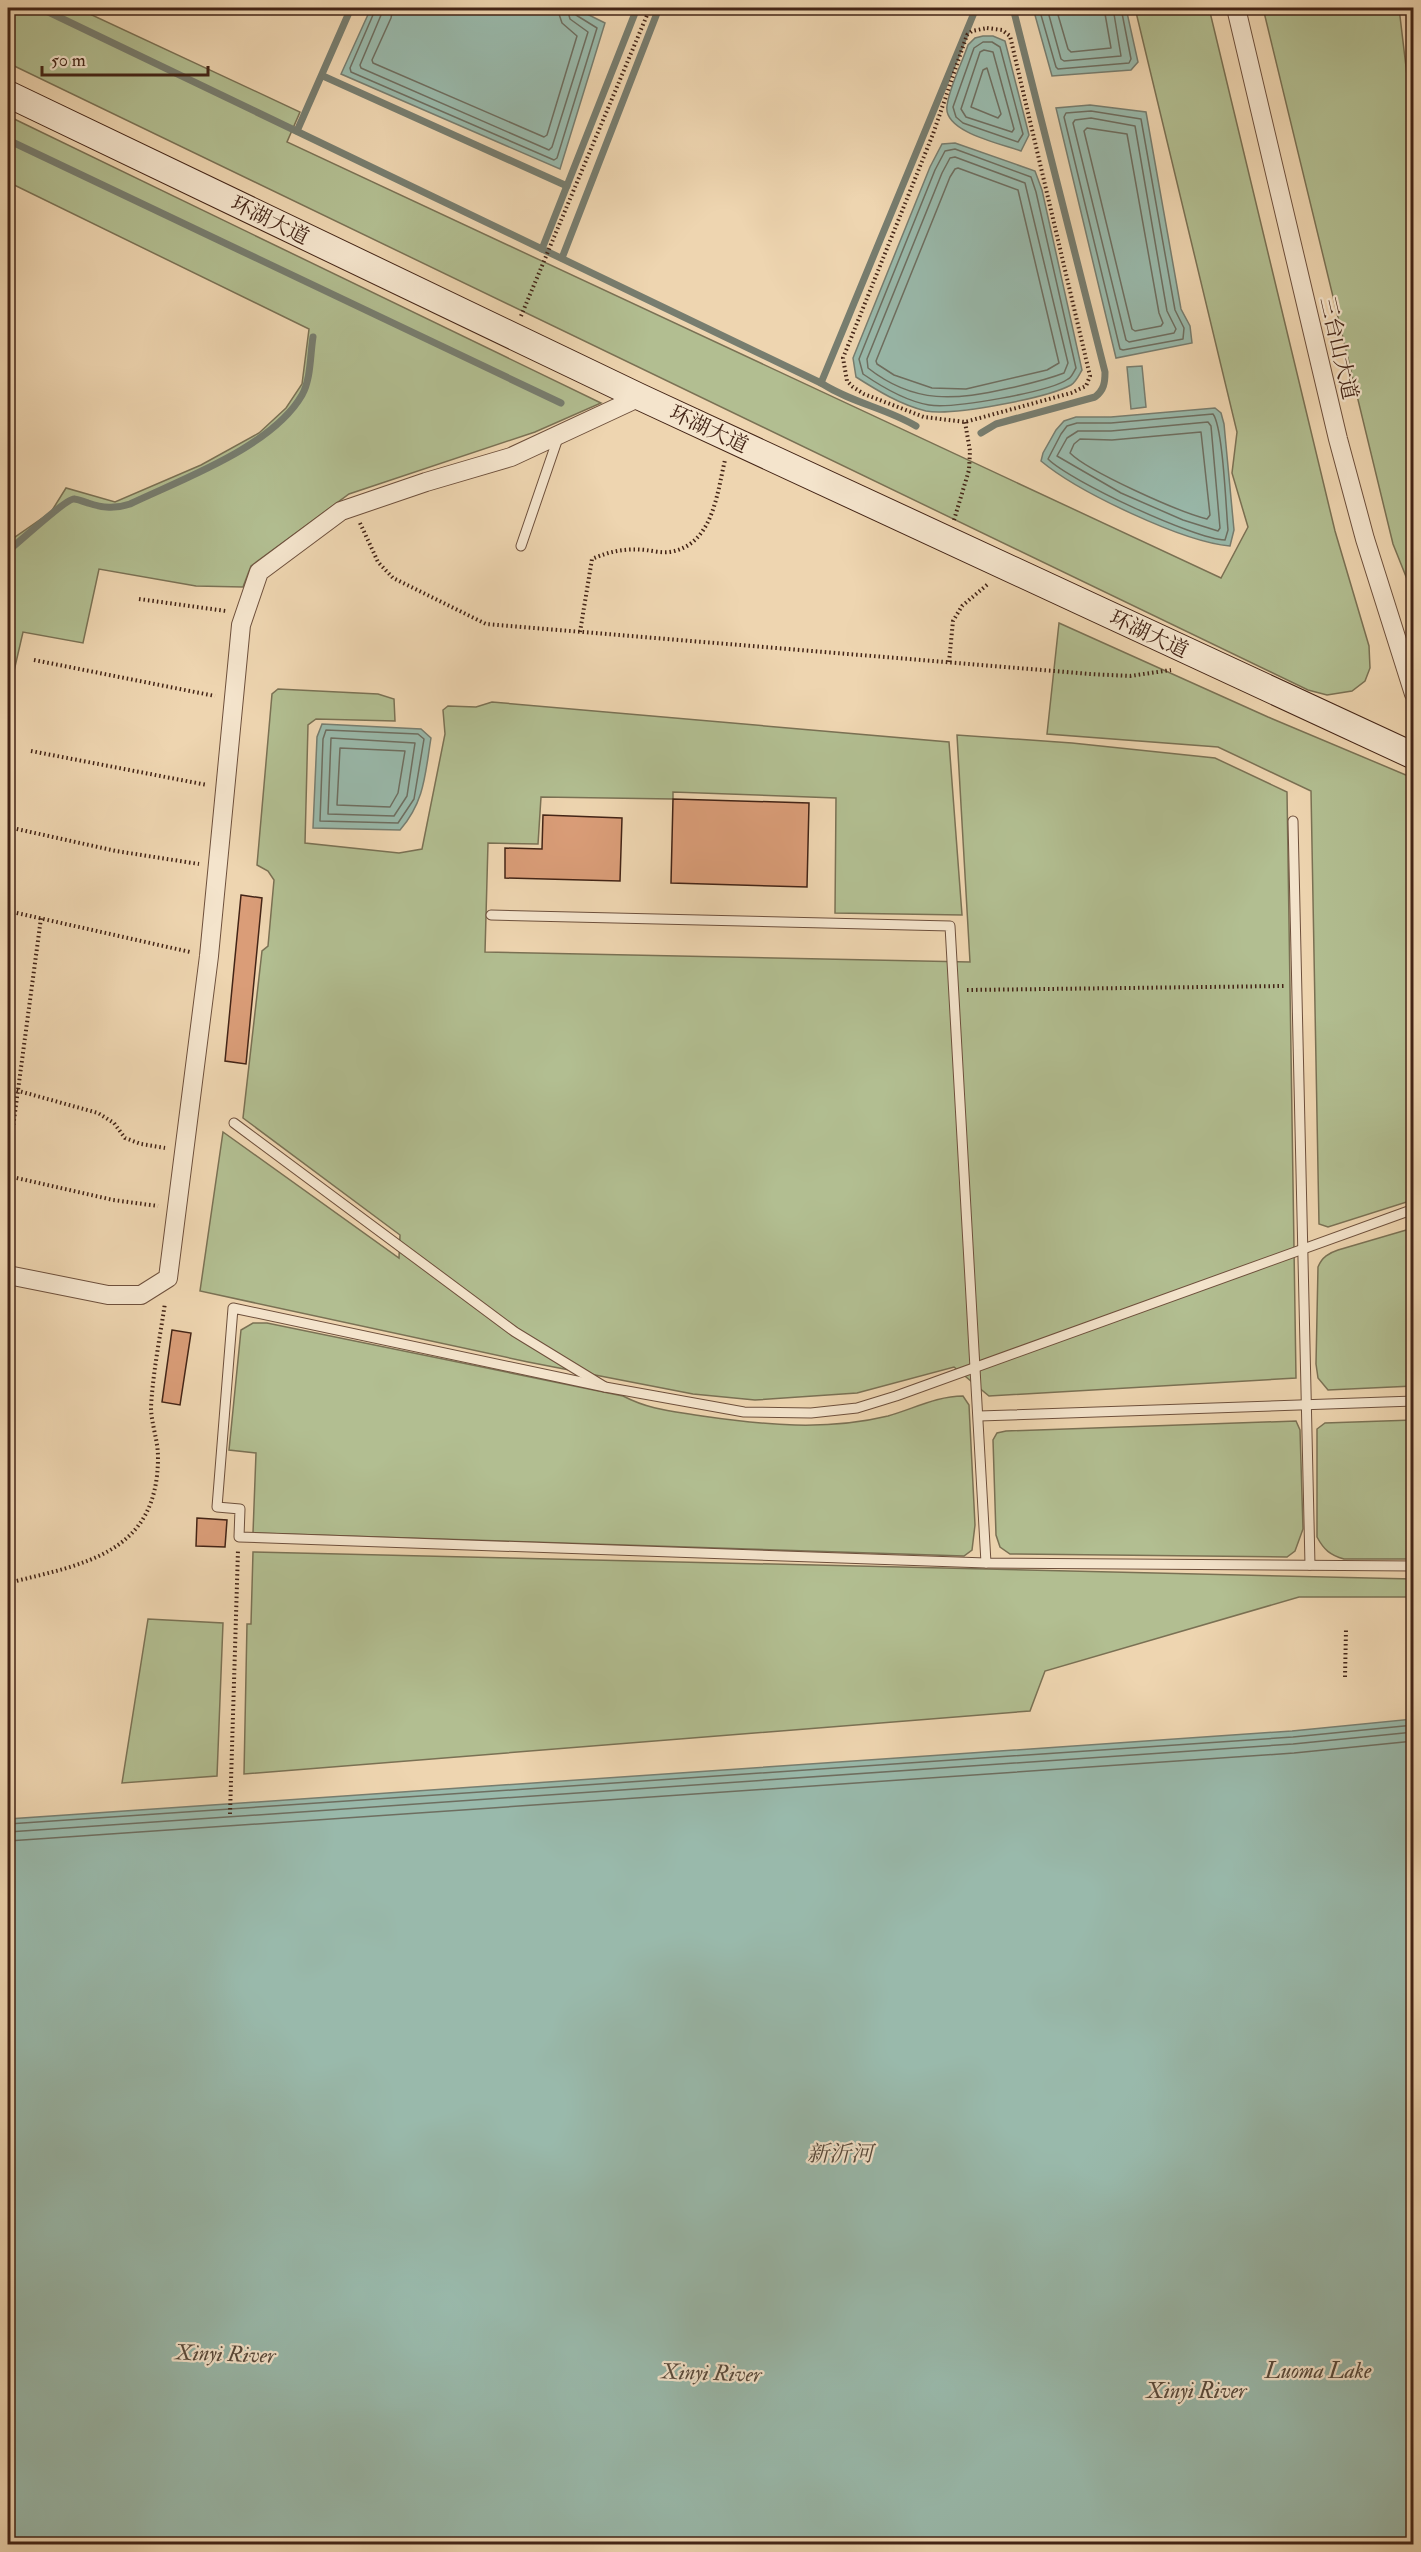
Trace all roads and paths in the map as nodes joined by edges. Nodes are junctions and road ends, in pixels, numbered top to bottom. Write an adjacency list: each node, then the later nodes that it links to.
1 (650, 8): 4 (path)
2 (1236, 8): 16 (street, 三台山大道)
3 (8, 94): 4 (main road, 环湖大道)
4 (512, 336): 5 (main road, 环湖大道)
5 (640, 397): 7 (street); 8 (main road, 环湖大道)
6 (964, 422): 6 (path); 10 (path)
7 (558, 435): 9 (street); 11 (lane)
8 (729, 438): 10 (main road, 环湖大道); 15 (path)
9 (353, 507): 14 (street); 15 (path)
10 (948, 540): 12 (main road, 环湖大道)
11 (521, 546)
12 (1007, 567): 17 (main road, 环湖大道); 19 (path)
13 (139, 599): 14 (path)
14 (245, 613): 22 (street)
15 (580, 632): 19 (path)
16 (1398, 642): 20 (street); 21 (street, 三台山大道)
17 (1203, 659): 19 (path); 24 (main road, 环湖大道)
18 (34, 660): 22 (path)
19 (949, 662)
20 (1413, 665)
21 (1413, 694)
22 (234, 699): 25 (street)
23 (32, 751): 25 (path)
24 (1413, 756)
25 (225, 788): 28 (street)
26 (1293, 821): 33 (lane)
27 (8, 827): 28 (path)
28 (218, 867): 32 (street)
29 (8, 911): 31 (path)
30 (490, 915): 34 (lane)
31 (41, 918): 32 (path); 36 (path)
32 (209, 956): 38 (street)
33 (1297, 986): 34 (path); 43 (lane)
34 (954, 990): 46 (lane)
35 (8, 1088): 36 (path)
36 (18, 1090): 38 (path); 39 (path)
37 (234, 1123): 47 (lane)
38 (184, 1151): 41 (street)
39 (8, 1165)
40 (8, 1176): 41 (path)
41 (177, 1209): 45 (street)
42 (1413, 1209): 43 (lane)
43 (1303, 1248): 46 (lane); 49 (lane)
44 (8, 1275): 45 (street)
45 (168, 1278): 55 (path)
46 (976, 1368): 47 (lane); 50 (lane)
47 (605, 1387): 51 (lane)
48 (1413, 1401): 49 (lane)
49 (1306, 1404): 50 (lane); 53 (lane)
50 (979, 1416): 52 (lane)
51 (239, 1537): 52 (lane); 58 (path)
52 (986, 1563): 53 (lane)
53 (1310, 1565): 54 (lane)
54 (1413, 1566)
55 (8, 1583)
56 (1346, 1629): 57 (path)
57 (1345, 1677)
58 (230, 1814)

